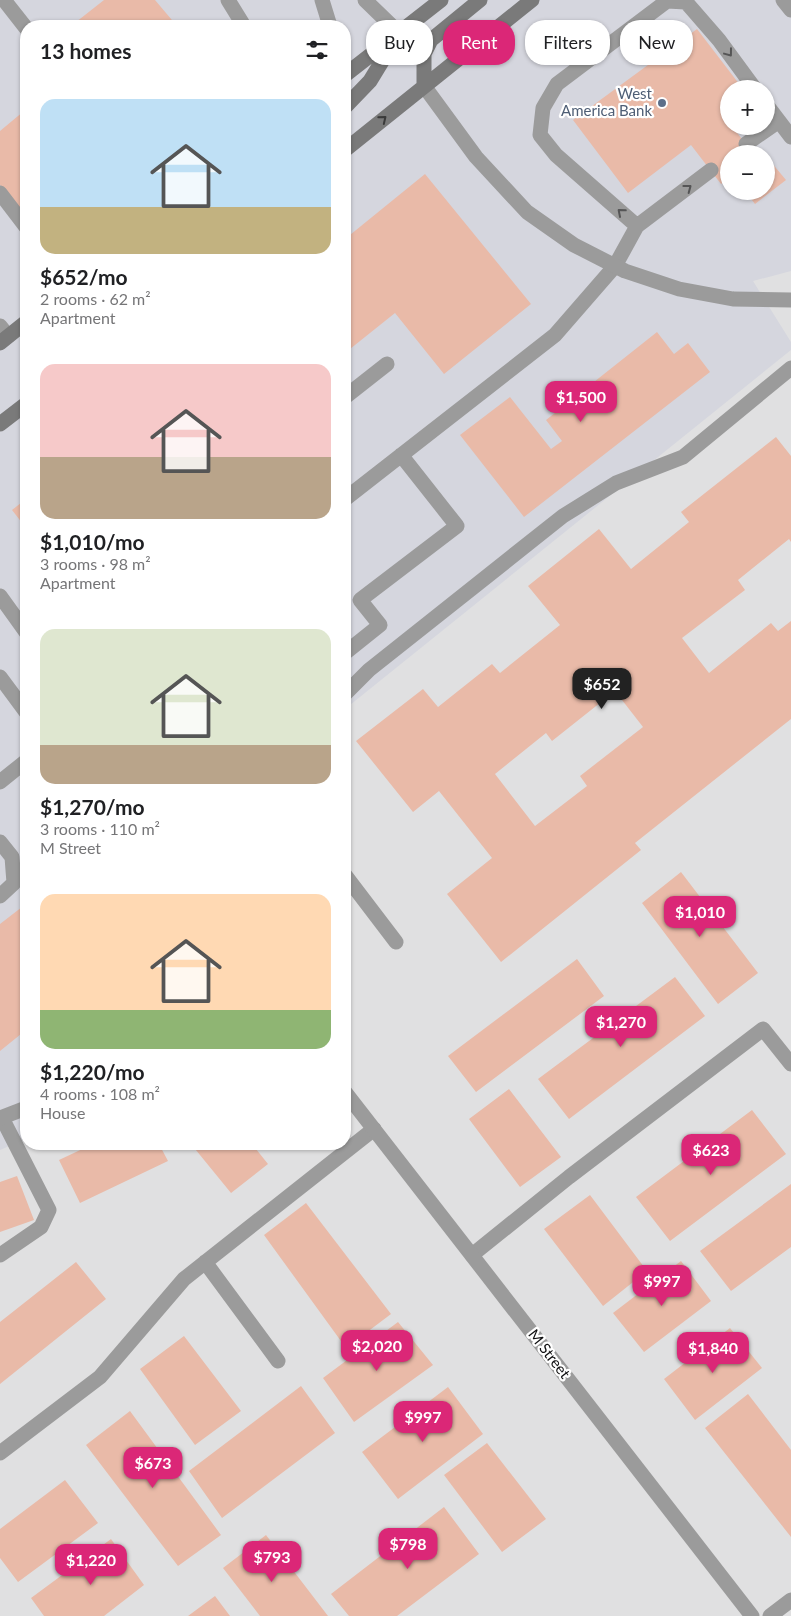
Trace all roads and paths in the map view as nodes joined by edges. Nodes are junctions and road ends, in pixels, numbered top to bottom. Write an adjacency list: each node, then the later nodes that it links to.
1 (4, 0): 10 (street)
2 (228, 0): 11 (street)
3 (322, 0): 12 (street)
4 (365, 0): 13 (street)
5 (441, 0): 14 (main road)
6 (480, 0): 19 (main road)
7 (532, 0): 19 (main road)
8 (783, 0): 9 (street)
9 (791, 10)
10 (20, 20)
11 (240, 20)
12 (328, 20)
13 (386, 20)
14 (416, 20)
15 (366, 59): 17 (main road)
16 (380, 65): 20 (main road)
17 (351, 70)
18 (748, 80): 29 (street, one-way to 18)
19 (424, 86): 25 (main road, one-way to 19); 30 (street)
20 (351, 101)
21 (775, 116): 22 (street)
22 (779, 121): 23 (street); 24 (street)
23 (791, 137)
24 (746, 144)
25 (351, 145)
26 (711, 170): 29 (street, one-way to 26)
27 (0, 193): 28 (street)
28 (20, 219)
29 (636, 226): 30 (street)
30 (615, 266): 31 (street); 39 (street)
31 (791, 300)
32 (20, 325): 33 (main road)
33 (3, 335)
34 (387, 364): 36 (street)
35 (791, 368): 45 (street)
36 (351, 392)
37 (20, 409): 38 (main road)
38 (0, 424)
39 (401, 455): 40 (street); 43 (street)
40 (351, 494)
41 (0, 596): 42 (street)
42 (20, 624)
43 (351, 648)
44 (0, 677): 46 (street)
45 (351, 688)
46 (20, 704)
47 (20, 766): 48 (street)
48 (0, 782)
49 (0, 842): 51 (street)
50 (351, 883): 52 (street)
51 (0, 896)
52 (396, 942)
53 (791, 1064): 61 (street)
54 (351, 1100): 57 (street, M Street)
55 (20, 1110): 56 (street)
56 (1, 1118): 60 (street)
57 (374, 1129): 58 (street); 61 (street, M Street)
58 (351, 1147)
59 (347, 1150): 62 (street)
60 (0, 1255)
61 (472, 1255): 66 (street, M Street)
62 (205, 1262): 63 (street); 64 (street)
63 (278, 1361)
64 (0, 1453)
65 (791, 1600): 67 (street)
66 (752, 1616)
67 (770, 1616)

